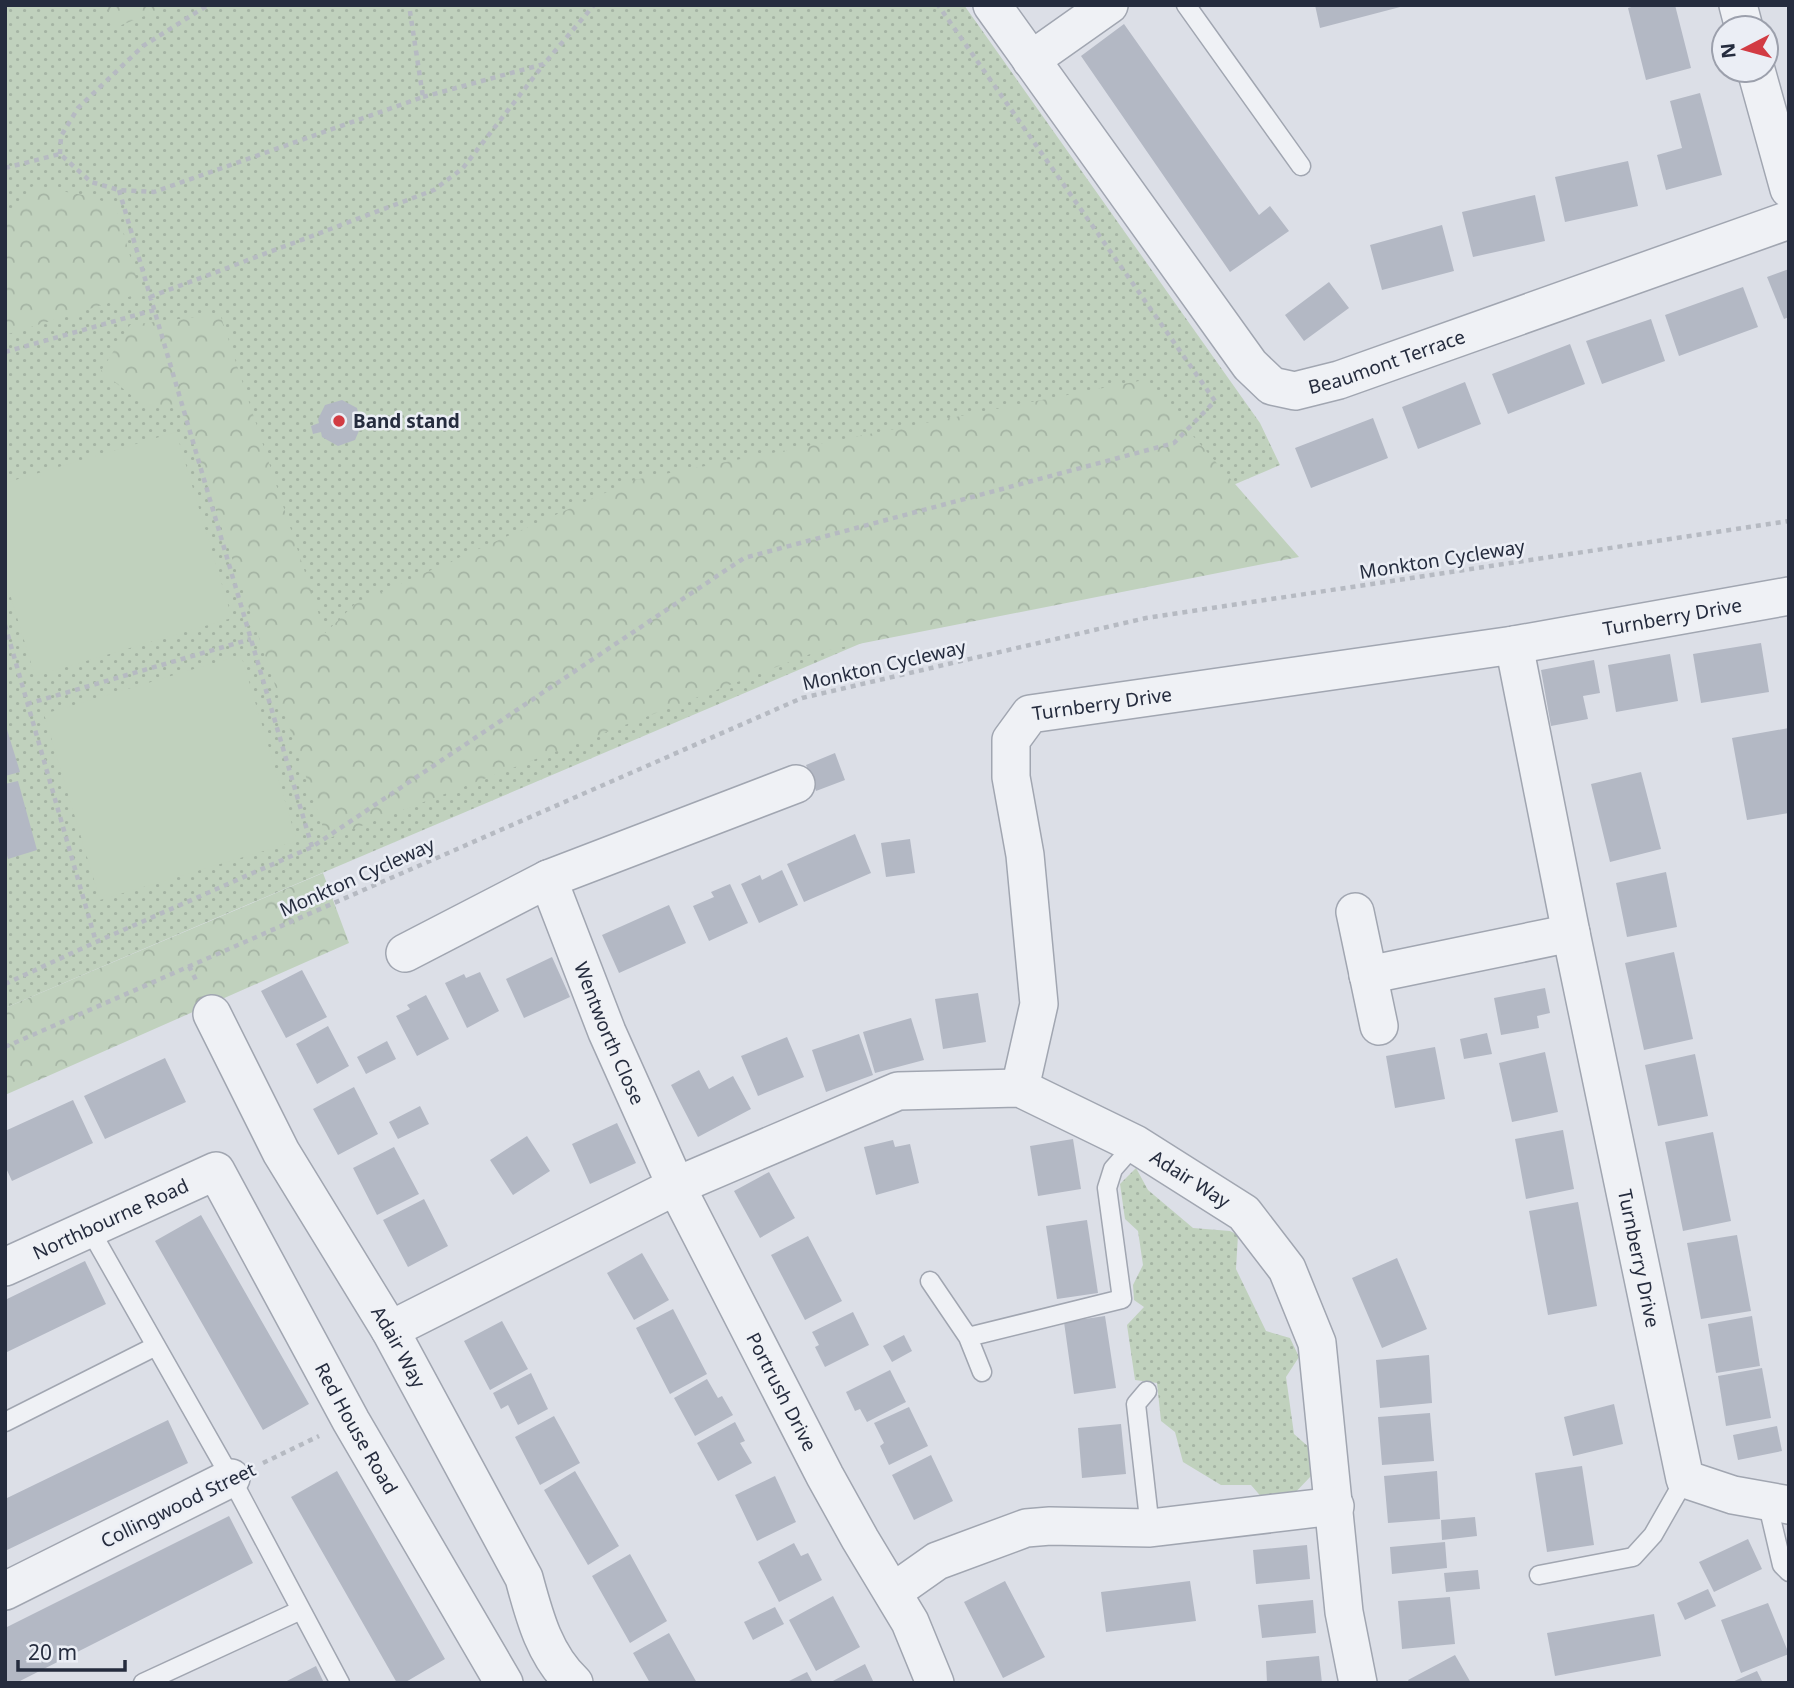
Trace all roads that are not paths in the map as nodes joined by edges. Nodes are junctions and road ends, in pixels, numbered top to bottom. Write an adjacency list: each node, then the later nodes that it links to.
1 (992, 5): 4 (street, Beaumont Terrace)
2 (1109, 5): 4 (street)
3 (1186, 5): 6 (lane)
4 (1031, 60): 8 (street, Beaumont Terrace)
5 (1760, 84): 7 (street)
6 (1301, 166)
7 (1789, 189)
8 (1789, 220)
9 (1789, 596): 10 (street, Turnberry Drive)
10 (1514, 645): 14 (street, Turnberry Drive); 19 (street, Turnberry Drive)
11 (796, 784): 12 (street)
12 (548, 879): 15 (street); 22 (street, Wentworth Close)
13 (1355, 912): 16 (street)
14 (1571, 933): 16 (street); 33 (street, Turnberry Drive)
15 (405, 953)
16 (1367, 975): 18 (street)
17 (212, 1014): 26 (street, Adair Way)
18 (1379, 1026)
19 (1020, 1088): 20 (street, Adair Way); 22 (street, Adair Way)
20 (1135, 1144): 27 (lane); 35 (street, Adair Way)
21 (216, 1171): 23 (street, Northbourne Road); 44 (street, Red House Road)
22 (676, 1186): 26 (street, Adair Way); 40 (street, Portrush Drive)
23 (89, 1228): 24 (street, Northbourne Road); 28 (lane)
24 (5, 1266)
25 (930, 1281): 27 (lane)
26 (390, 1331): 45 (street, Adair Way)
27 (968, 1337): 29 (lane)
28 (156, 1346): 31 (lane); 32 (lane)
29 (982, 1372)
30 (1147, 1391): 36 (lane)
31 (5, 1422)
32 (231, 1478): 39 (street, Collingwood Street); 41 (lane)
33 (1685, 1479): 34 (street); 38 (lane)
34 (1778, 1503): 37 (lane)
35 (1335, 1506): 36 (street); 47 (street, Adair Way)
36 (1150, 1528): 40 (street)
37 (1789, 1572)
38 (1539, 1576)
39 (5, 1591)
40 (893, 1592): 46 (street, Portrush Drive)
41 (301, 1610): 42 (lane); 43 (lane)
42 (143, 1683)
43 (340, 1683)
44 (504, 1683)
45 (574, 1683)
46 (935, 1683)
47 (1358, 1683)

